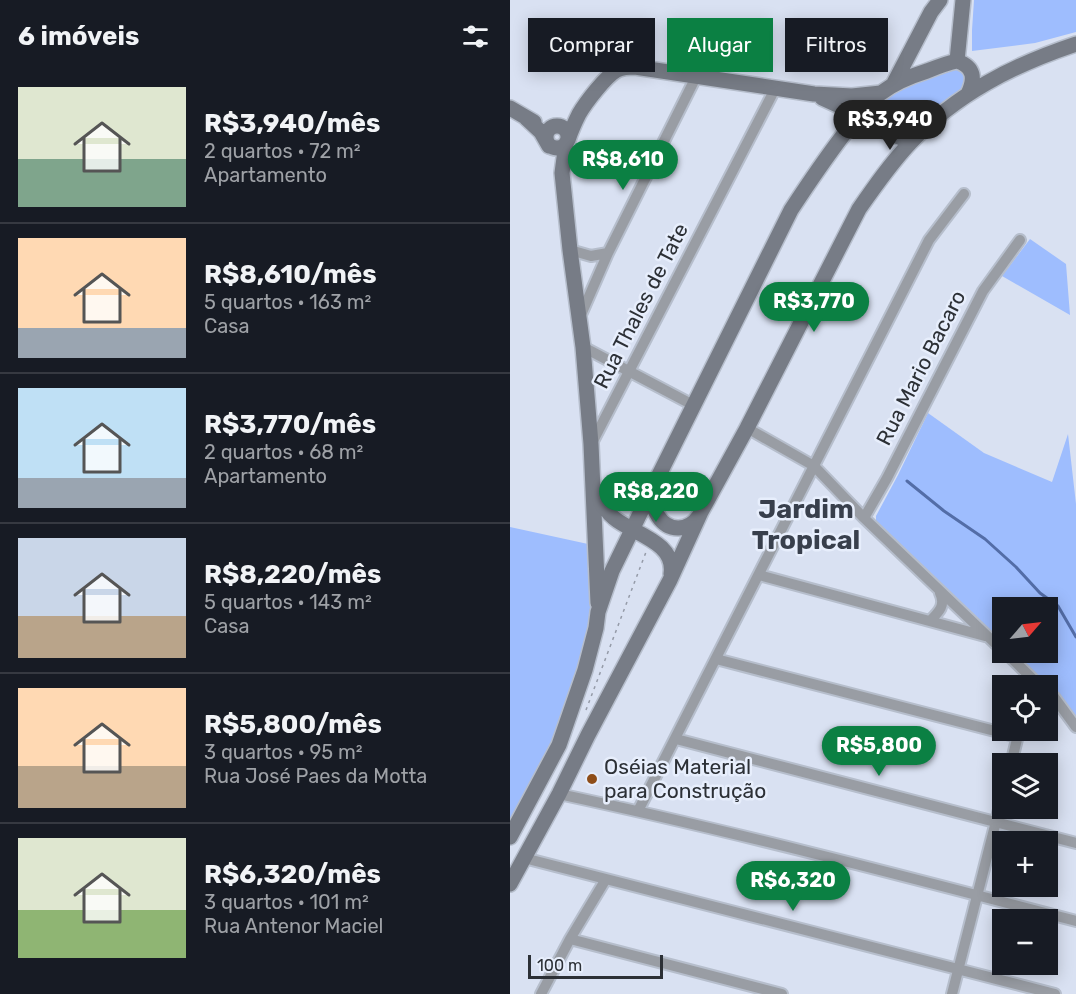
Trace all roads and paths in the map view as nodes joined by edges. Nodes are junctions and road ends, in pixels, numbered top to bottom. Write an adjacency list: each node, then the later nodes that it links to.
1 (940, 0): 7 (main road)
2 (963, 0): 4 (main road)
3 (1076, 44): 9 (main road)
4 (957, 61): 7 (main road); 9 (main road)
5 (696, 77): 6 (main road); 11 (main road); 21 (street)
6 (775, 89): 8 (main road); 24 (street, Rua Thales de Tate)
7 (883, 92): 8 (main road); 12 (main road); 13 (main road)
8 (814, 94): 12 (main road)
9 (968, 94): 16 (main road)
10 (510, 108): 14 (main road)
11 (580, 112): 14 (main road); 15 (main road)
12 (859, 115): 13 (main road); 25 (main road)
13 (882, 130): 16 (main road)
14 (552, 132): 15 (main road); 17 (main road)
15 (567, 141): 17 (main road)
16 (911, 142): 26 (main road)
17 (562, 173): 20 (main road)
18 (964, 194): 28 (street)
19 (1020, 240): 32 (street, Rua Mario Bacaro)
20 (570, 250): 21 (street); 22 (main road)
21 (608, 254): 22 (street)
22 (579, 319): 23 (main road)
23 (583, 347): 24 (street); 27 (main road)
24 (629, 372): 25 (street); 27 (street, Rua Thales de Tate)
25 (693, 405): 30 (main road)
26 (747, 428): 28 (street); 31 (main road)
27 (591, 444): 29 (main road)
28 (814, 466): 32 (street); 36 (street)
29 (594, 485): 33 (main road); 39 (main road)
30 (650, 493): 31 (main road); 33 (main road)
31 (702, 512): 37 (main road)
32 (864, 518): 38 (street)
33 (633, 530): 34 (main road); 35 (main road)
34 (661, 547): 35 (main road); 37 (main road)
35 (622, 552): 39 (main road)
36 (759, 576): 40 (street); 43 (street)
37 (670, 580): 50 (main road)
38 (940, 592): 40 (street); 41 (street)
39 (598, 612): 54 (main road)
40 (930, 621): 41 (street)
41 (988, 637): 42 (street)
42 (992, 640)
43 (716, 659): 48 (street); 49 (street)
44 (1015, 663): 45 (street)
45 (1026, 675)
46 (1058, 702): 47 (street)
47 (1076, 727)
48 (992, 728)
49 (676, 739): 51 (street); 53 (street)
50 (559, 794): 51 (street); 56 (main road)
51 (638, 811): 59 (street)
52 (997, 819): 53 (street)
53 (996, 822): 55 (street); 59 (street)
54 (510, 837)
55 (1076, 843)
56 (524, 858): 57 (street); 58 (main road)
57 (606, 879): 61 (street); 62 (street)
58 (510, 884)
59 (977, 895): 60 (street); 62 (street)
60 (1076, 921)
61 (570, 939): 63 (street); 64 (street)
62 (959, 969): 65 (street); 66 (street)
63 (541, 994)
64 (782, 994)
65 (952, 994)
66 (1055, 994)

